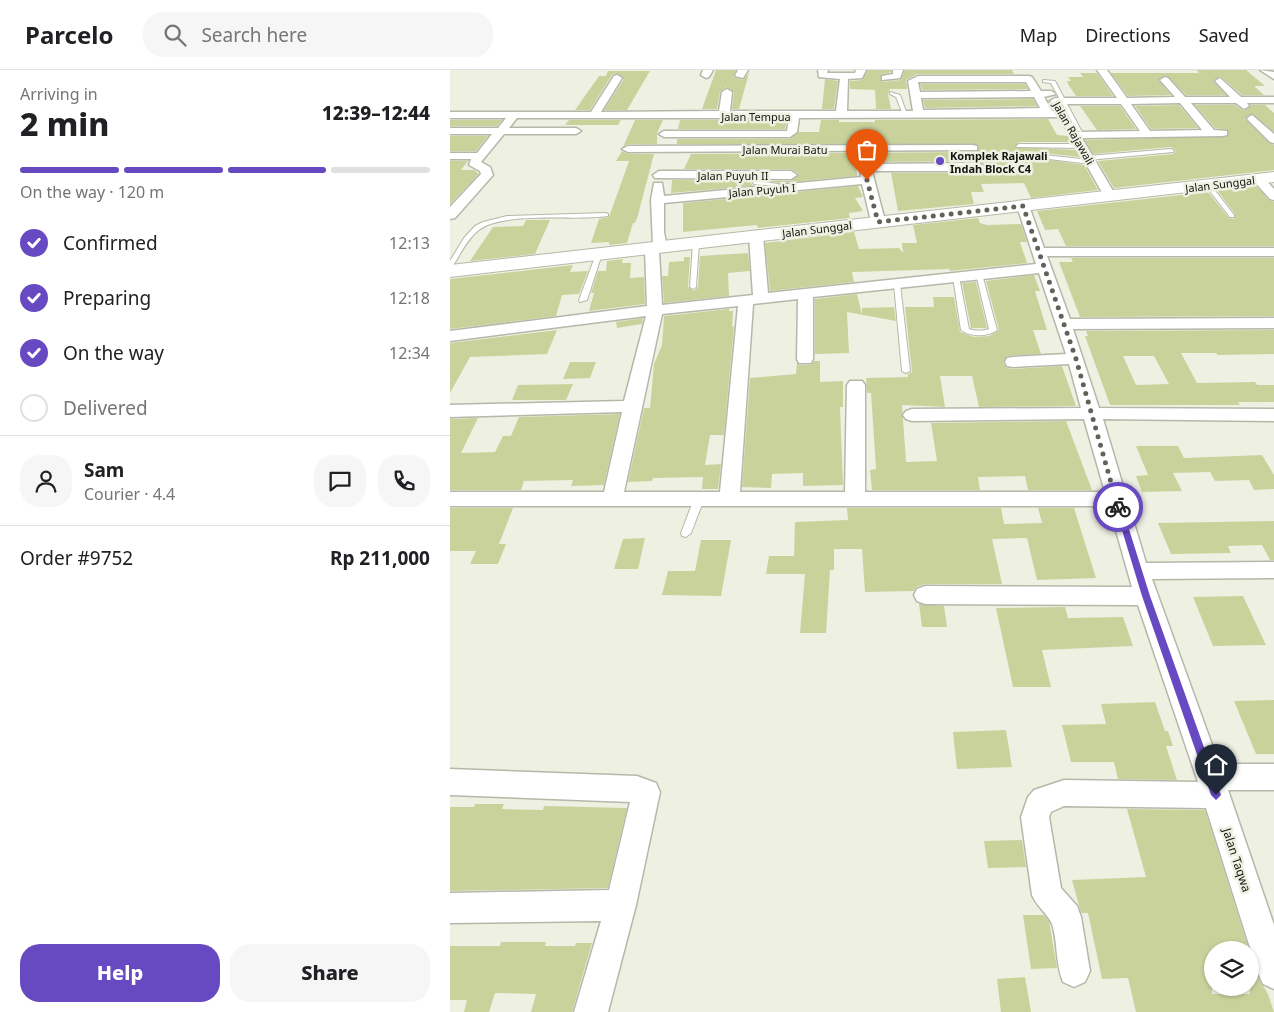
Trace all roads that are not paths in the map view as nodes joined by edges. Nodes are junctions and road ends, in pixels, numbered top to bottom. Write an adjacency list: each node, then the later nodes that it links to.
1 (861, 70): 7 (street)
2 (898, 70): 11 (street)
3 (1038, 70): 18 (street, Jalan Rajawali)
4 (1102, 70): 19 (street)
5 (1214, 70): 21 (street)
6 (1264, 70): 9 (street)
7 (820, 71)
8 (980, 74): 16 (street); 17 (street)
9 (1274, 76)
10 (616, 78): 26 (street)
11 (885, 78)
12 (844, 80): 29 (street)
13 (1165, 80): 20 (street)
14 (727, 92): 27 (street)
15 (892, 94): 30 (lane)
16 (1038, 94): 17 (street); 17 (street); 18 (street)
17 (914, 95)
18 (1056, 98): 19 (street); 23 (street, Jalan Rajawali); 31 (lane)
19 (1124, 100): 20 (street); 36 (street)
20 (1184, 100): 21 (street); 32 (street)
21 (1239, 100): 22 (street); 39 (street)
22 (1274, 100)
23 (1063, 114): 30 (street, Jalan Tempua); 31 (street, Jalan Rajawali)
24 (450, 115): 25 (street, Jalan Tempua)
25 (514, 116): 26 (street, Jalan Tempua); 34 (street)
26 (593, 116): 27 (street, Jalan Tempua)
27 (724, 116): 28 (street, Jalan Tempua)
28 (794, 116): 29 (street, Jalan Tempua); 38 (street)
29 (840, 116): 30 (street, Jalan Tempua)
30 (903, 119)
31 (1071, 129): 37 (street); 41 (street, Jalan Rajawali)
32 (1209, 130)
33 (450, 131): 34 (street)
34 (502, 131): 35 (street); 49 (street)
35 (576, 131)
36 (1145, 131)
37 (1223, 133)
38 (654, 134)
39 (1274, 140)
40 (1018, 146): 41 (lane)
41 (1081, 146): 50 (street, Jalan Rajawali)
42 (973, 148): 45 (street, Jalan Murai Batu)
43 (628, 149): 44 (street, Jalan Murai Batu)
44 (667, 149): 45 (street, Jalan Murai Batu); 53 (street)
45 (866, 149): 52 (street)
46 (1171, 151): 50 (lane)
47 (1025, 155): 50 (lane)
48 (450, 156): 49 (street)
49 (478, 156): 63 (street)
50 (1090, 160): 59 (street, Jalan Rajawali)
51 (980, 167): 52 (street)
52 (867, 174): 53 (street, Jalan Puyuh II); 58 (street, Jalan Puyuh I); 66 (street)
53 (659, 175): 61 (street)
54 (1274, 177): 55 (main road, Jalan Sunggal)
55 (1258, 179): 57 (main road, Jalan Sunggal); 60 (street)
56 (756, 183): 58 (lane)
57 (1208, 186): 59 (main road, Jalan Sunggal); 65 (lane)
58 (777, 189): 61 (street, Jalan Puyuh I)
59 (1110, 196): 62 (main road, Jalan Sunggal)
60 (1274, 196)
61 (657, 200): 69 (street)
62 (1023, 206): 66 (main road, Jalan Sunggal); 72 (street, Jalan Taqwa)
63 (450, 215)
64 (606, 216): 73 (lane)
65 (1232, 216)
66 (878, 222): 67 (main road, Jalan Sunggal)
67 (756, 236): 68 (main road, Jalan Sunggal); 81 (street)
68 (696, 243): 69 (main road, Jalan Sunggal); 78 (lane)
69 (656, 248): 71 (main road, Jalan Sunggal); 82 (street)
70 (1274, 252): 72 (street)
71 (599, 254): 74 (main road, Jalan Sunggal); 80 (lane)
72 (1040, 260): 75 (street); 83 (street, Jalan Taqwa)
73 (450, 266)
74 (450, 271)
75 (979, 274): 76 (street); 76 (lane)
76 (956, 277): 77 (street)
77 (897, 284): 79 (street); 89 (lane)
78 (693, 287)
79 (806, 295): 81 (street); 86 (street)
80 (583, 300)
81 (754, 300): 82 (street); 100 (street)
82 (655, 310): 85 (street); 91 (street)
83 (1064, 324): 84 (street); 87 (street, Jalan Taqwa)
84 (1274, 324)
85 (450, 336)
86 (805, 359)
87 (1076, 359): 88 (street); 95 (street, Jalan Taqwa)
88 (1013, 362)
89 (906, 371)
90 (856, 384): 101 (street)
91 (632, 406): 92 (street); 98 (street)
92 (450, 412)
93 (912, 415): 95 (street)
94 (1274, 415): 95 (street)
95 (1094, 419): 96 (street); 102 (street, Jalan Taqwa)
96 (1274, 426)
97 (450, 499): 98 (street)
98 (613, 499): 99 (street)
99 (700, 499): 100 (street); 103 (lane)
100 (729, 499): 101 (street)
101 (855, 499): 102 (street)
102 (1116, 499): 105 (street, Jalan Taqwa)
103 (686, 533)
104 (1274, 570): 105 (street)
105 (1138, 571): 107 (street, Jalan Taqwa)
106 (925, 596): 107 (street)
107 (1146, 596): 110 (street, Jalan Taqwa)
108 (1274, 776): 110 (street)
109 (450, 782): 111 (street)
110 (1213, 786): 113 (street); 114 (street, Jalan Taqwa)
111 (621, 905): 112 (street); 115 (street)
112 (450, 908)
113 (1074, 971)
114 (1274, 974)
115 (591, 1012)

